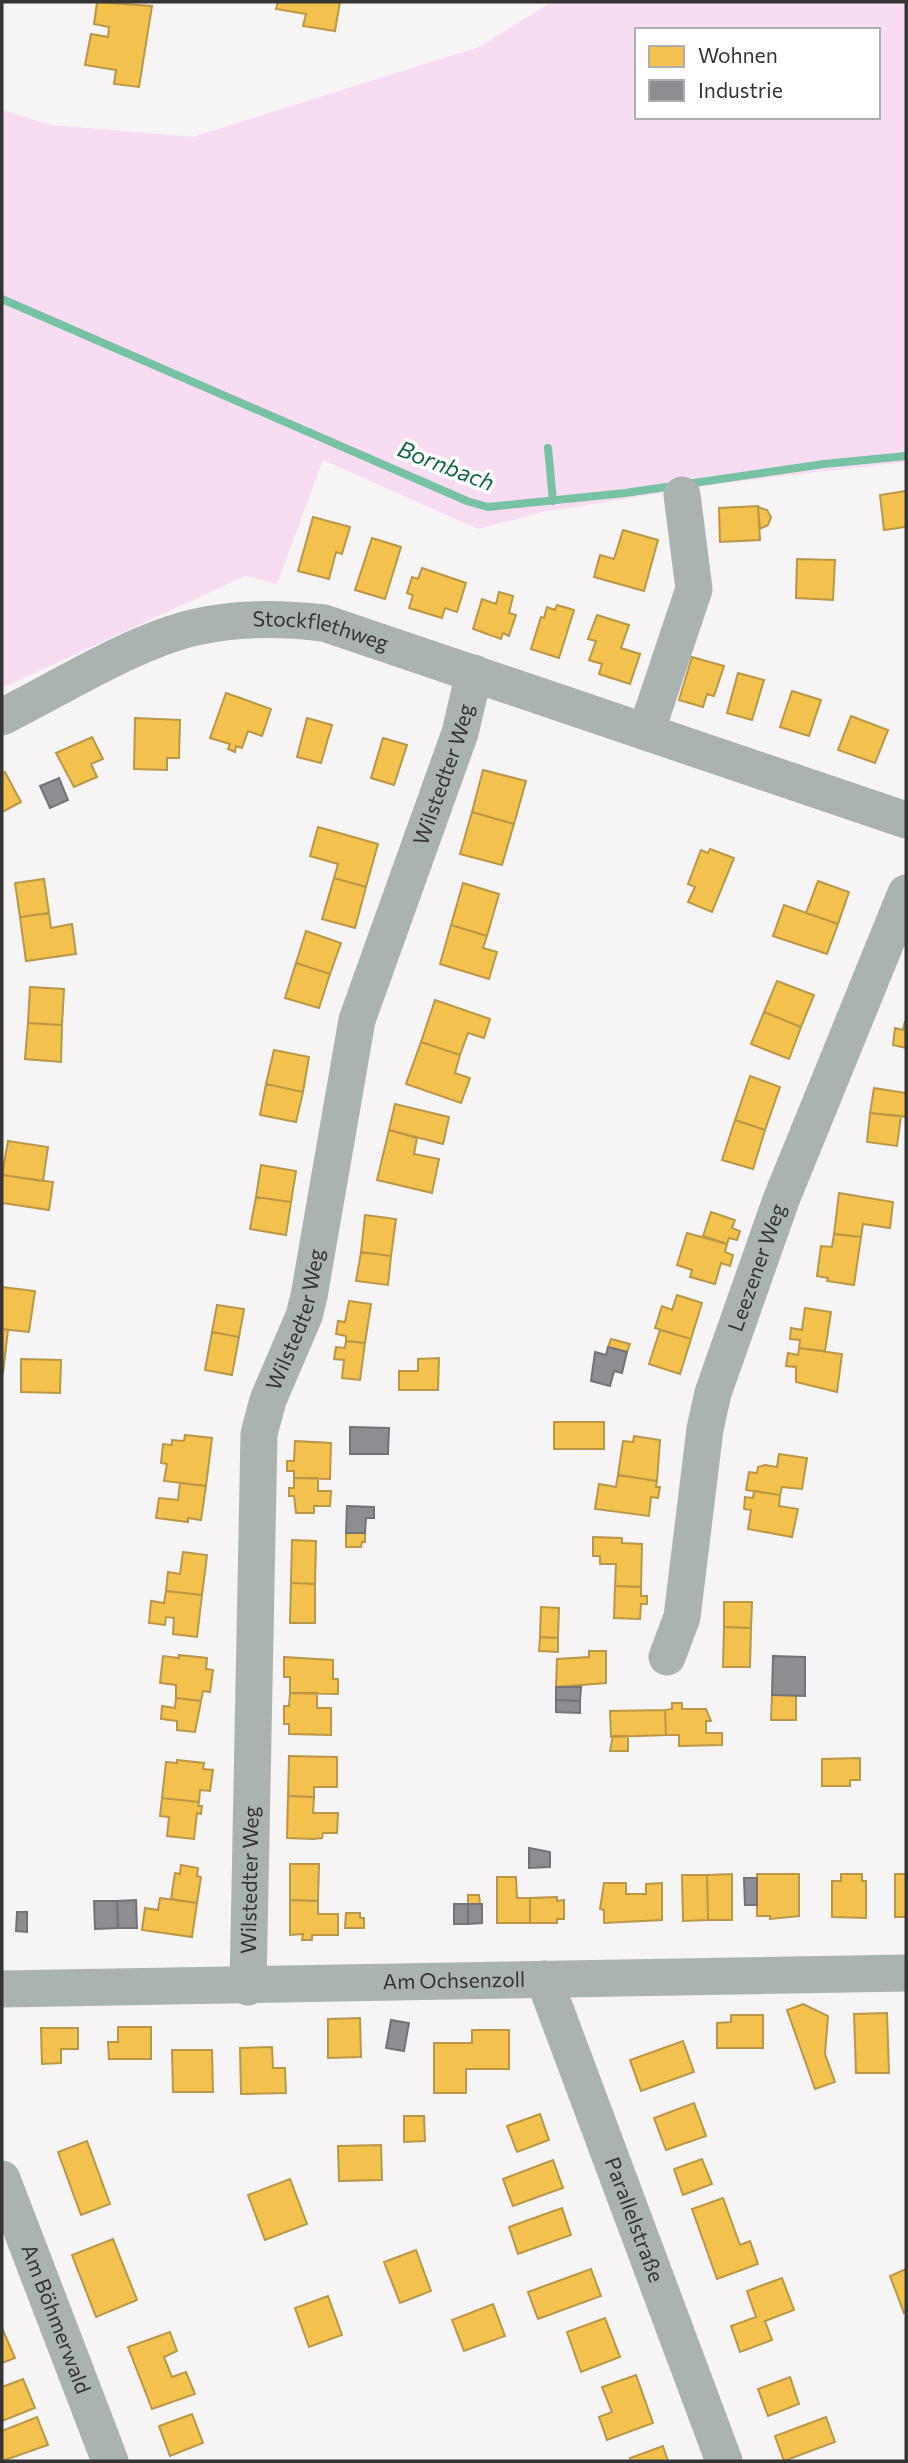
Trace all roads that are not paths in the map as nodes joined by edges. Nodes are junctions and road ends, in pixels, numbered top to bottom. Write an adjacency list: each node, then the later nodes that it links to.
1 (682, 495): 4 (street)
2 (474, 673): 3 (street, Stockflethweg); 4 (street, Stockflethweg); 10 (street, Wilstedter Weg)
3 (2, 717)
4 (646, 732): 5 (street, Stockflethweg)
5 (906, 820)
6 (906, 892): 7 (street, Leezener Weg)
7 (667, 1657)
8 (906, 1973): 9 (street, Am Ochsenzoll)
9 (544, 1979): 10 (street, Am Ochsenzoll); 14 (street, Parallelstraße)
10 (248, 1987): 11 (street, Am Ochsenzoll)
11 (2, 1989)
12 (2, 2179): 13 (street, Am Böhmerwald)
13 (110, 2461)
14 (724, 2461)

